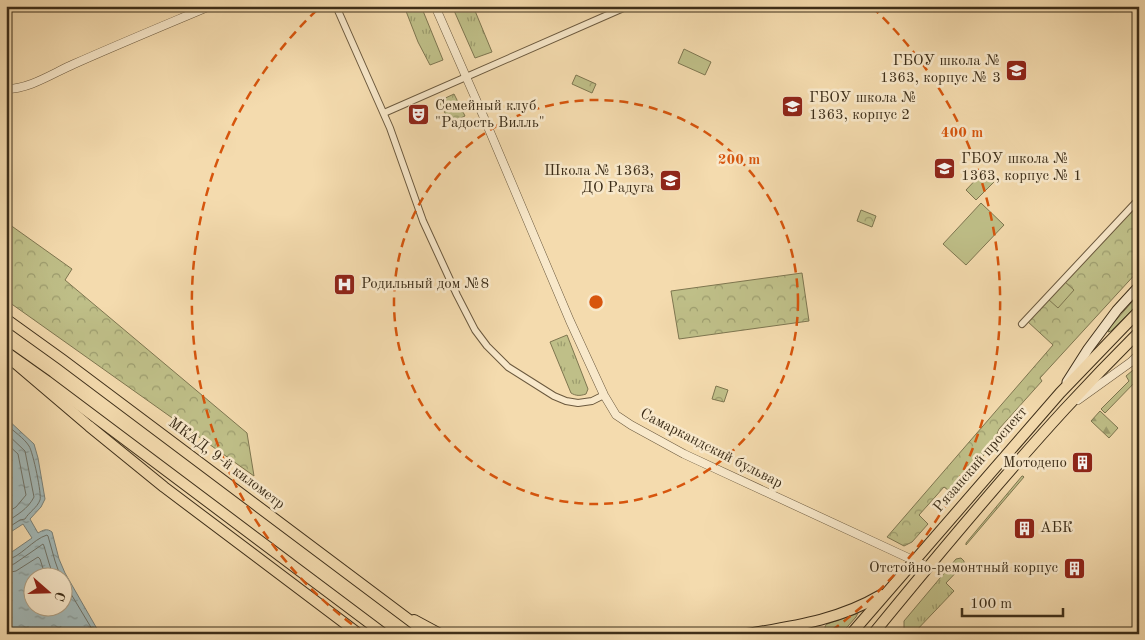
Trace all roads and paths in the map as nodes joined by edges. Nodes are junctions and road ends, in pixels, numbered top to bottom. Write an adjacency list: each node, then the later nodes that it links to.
1 (210, 6): 6 (street)
2 (336, 6): 7 (street)
3 (435, 6): 5 (street, Самаркандский бульвар)
4 (628, 6): 5 (street)
5 (466, 77): 7 (street); 18 (street, Самаркандский бульвар)
6 (6, 89)
7 (384, 113): 18 (street)
8 (1139, 199): 12 (street)
9 (1139, 286): 17 (main road)
10 (1139, 311): 17 (main road, Рязанский проспект)
11 (6, 319): 23 (main road, МКАД, 9-й километр)
12 (1022, 324)
13 (1139, 332): 19 (main road, Рязанский проспект)
14 (6, 352): 25 (main road)
15 (1139, 354): 19 (street)
16 (6, 356): 24 (main road)
17 (1060, 393): 20 (main road, Рязанский проспект)
18 (604, 396): 20 (street, Самаркандский бульвар)
19 (1066, 408): 21 (main road, Рязанский проспект)
20 (915, 560): 21 (street, Самаркандский бульвар); 22 (main road, Рязанский проспект)
21 (928, 567): 30 (main road, Рязанский проспект)
22 (888, 590): 28 (main road); 29 (main road, Рязанский проспект)
23 (392, 607): 26 (main road, МКАД, 9-й километр); 27 (main road)
24 (359, 634)
25 (384, 634)
26 (428, 634)
27 (440, 634)
28 (747, 634)
29 (851, 634)
30 (873, 634)

